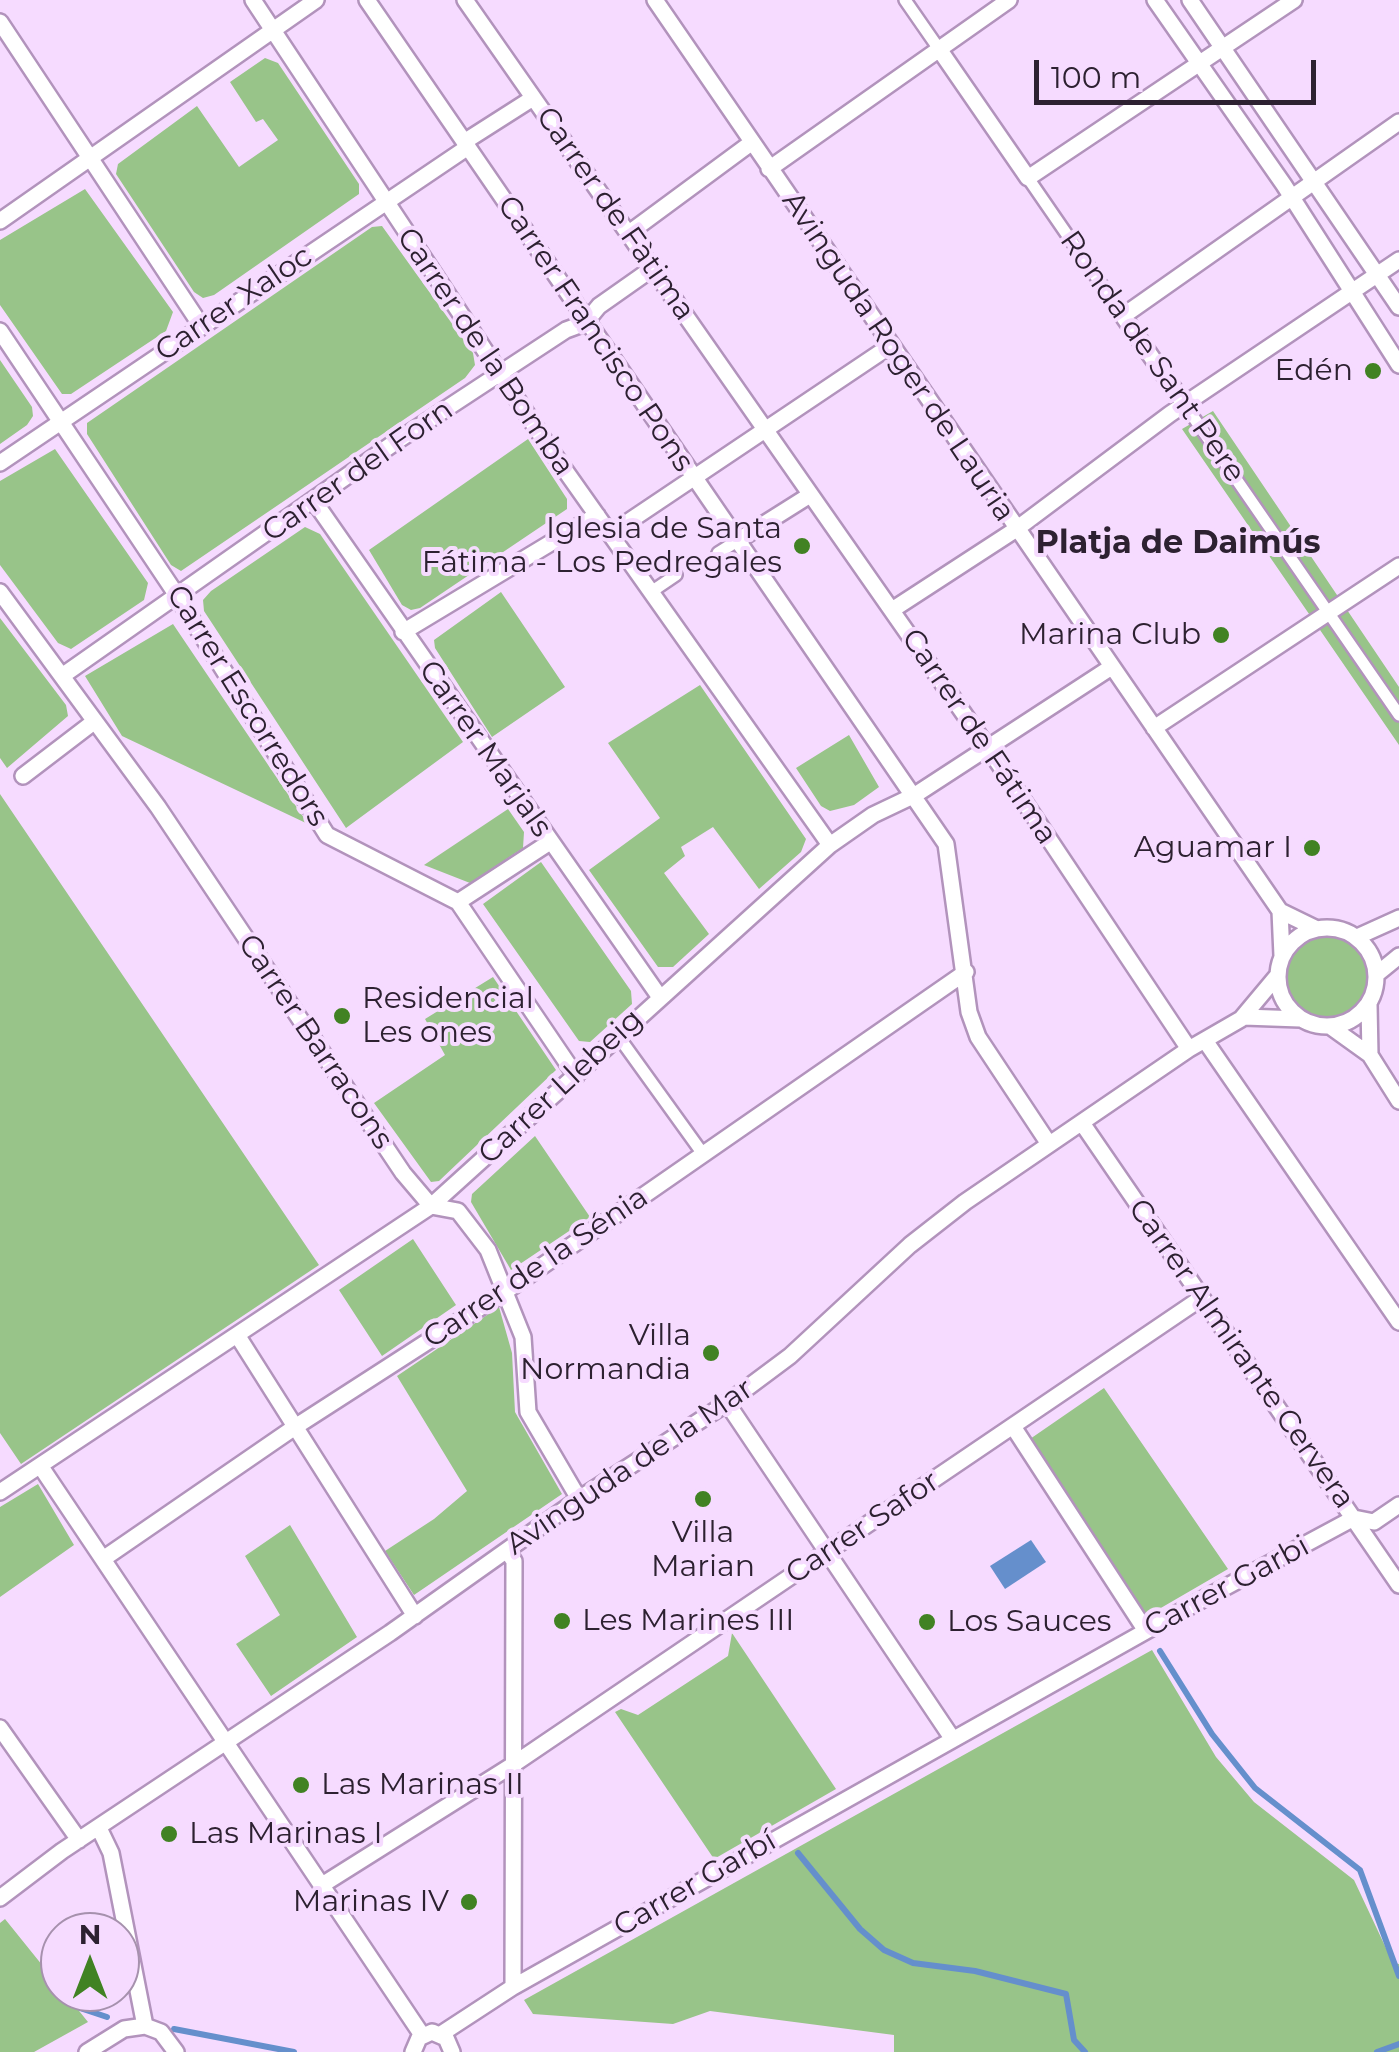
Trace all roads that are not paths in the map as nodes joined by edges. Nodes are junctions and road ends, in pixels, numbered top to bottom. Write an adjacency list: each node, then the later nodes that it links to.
1 (253, 0): 12 (street, Carrer de la Bomba)
2 (316, 0): 12 (street)
3 (367, 0): 18 (street, Carrer Francisco Pons)
4 (465, 0): 16 (street, Carrer de Fàtima)
5 (655, 0): 19 (street, Avinguda Roger de Lauria)
6 (905, 0): 13 (street, Ronda de Sant Pere)
7 (1009, 0): 13 (street)
8 (1156, 0): 15 (street)
9 (1190, 0): 14 (street)
10 (1294, 0): 14 (street)
11 (0, 22): 20 (street)
12 (273, 32): 20 (street); 25 (street, Carrer de la Bomba)
13 (939, 49): 21 (street); 22 (street, Ronda de Sant Pere)
14 (1224, 49): 15 (street); 23 (street)
15 (1200, 65): 22 (street); 24 (street)
16 (533, 98): 18 (street, Carrer Xaloc); 27 (street, Carrer de Fàtima)
17 (1399, 122): 23 (street)
18 (466, 144): 25 (street, Carrer Xaloc); 34 (street, Carrer Francisco Pons)
19 (751, 144): 21 (street, Avinguda Roger de Lauria); 27 (street)
20 (90, 157): 26 (street); 35 (street)
21 (769, 168): 37 (street, Avinguda Roger de Lauria)
22 (1028, 178): 33 (street, Ronda de Sant Pere)
23 (1316, 179): 24 (street); 30 (street)
24 (1292, 198): 31 (street); 33 (street)
25 (384, 204): 35 (street, Carrer Xaloc); 39 (street, Carrer de la Bomba)
26 (0, 220)
27 (629, 233): 29 (street, Carrer de Fàtima)
28 (1399, 260): 30 (street)
29 (653, 268): 34 (street, Carrer del Forn); 42 (street, Carrer de Fàtima)
30 (1376, 274): 31 (street); 32 (street)
31 (1350, 294): 38 (street); 40 (street)
32 (1399, 307)
33 (1124, 316): 40 (street, Ronda de Sant Pere)
34 (584, 324): 39 (street, Carrer del Forn); 44 (street, Carrer Francisco Pons)
35 (202, 326): 41 (street, Carrer Xaloc)
36 (0, 331): 41 (street, Carrer Escorredors)
37 (890, 346): 42 (street); 48 (street, Avinguda Roger de Lauria)
38 (1399, 365)
39 (500, 374): 46 (street, Carrer del Forn); 47 (street, Carrer de la Bomba)
40 (1184, 404): 48 (street); 58 (street, Ronda de Sant Pere)
41 (60, 421): 43 (street, Carrer Xaloc); 56 (street, Carrer Escorredors)
42 (764, 429): 44 (street); 45 (street, Carrer de Fátima)
43 (0, 463)
44 (694, 480): 49 (street); 50 (street, Carrer Francisco Pons)
45 (810, 495): 50 (street); 57 (street, Carrer de Fátima)
46 (314, 501): 56 (street, Carrer del Forn); 59 (street, Carrer Marjals)
47 (597, 516): 49 (street, Carrer de la Bomba); 59 (street)
48 (1015, 530): 57 (street); 60 (street, Avinguda Roger de Lauria)
49 (610, 534): 55 (street, Carrer de la Bomba)
50 (737, 541): 51 (street); 67 (street, Carrer Francisco Pons)
51 (718, 553)
52 (1399, 566): 58 (street)
53 (676, 576): 55 (street)
54 (0, 592): 61 (street, Carrer Barracons)
55 (651, 592): 69 (street, Carrer de la Bomba)
56 (177, 595): 61 (street, Carrer del Forn); 70 (street, Carrer Escorredors)
57 (892, 610): 65 (street, Carrer de Fátima)
58 (1328, 611): 62 (street, Ronda de Sant Pere); 64 (street)
59 (403, 632): 68 (street, Carrer Marjals)
60 (1110, 668): 64 (street, Avinguda Roger de Lauria); 65 (street, Carrer Llebeig)
61 (62, 676): 63 (street, Carrer Barracons)
62 (1399, 715)
63 (95, 721): 66 (street); 94 (street, Carrer Barracons)
64 (1154, 728): 71 (street, Avinguda Roger de Lauria)
65 (987, 747): 67 (street, Carrer Llebeig); 87 (street, Carrer de Fátima)
66 (23, 776)
67 (916, 795): 69 (street, Carrer Llebeig); 77 (street, Carrer Francisco Pons)
68 (550, 842): 70 (street); 80 (street, Carrer Marjals)
69 (830, 845): 80 (street, Carrer Llebeig)
70 (458, 902): 89 (street, Carrer Escorredors)
71 (1280, 911): 73 (street); 75 (street)
72 (1399, 918): 74 (street)
73 (1317, 929): 74 (street); 75 (street)
74 (1357, 938): 78 (street)
75 (1282, 956): 79 (street)
76 (1399, 956): 78 (street)
77 (966, 972): 92 (street, Carrer Francisco Pons); 93 (street, Carrer de la Sénia)
78 (1377, 974): 81 (street)
79 (1277, 976): 82 (street, Avinguda de la Mar); 83 (street)
80 (659, 996): 85 (street, Carrer Llebeig)
81 (1369, 1004): 84 (street); 88 (street)
82 (1244, 1017): 83 (street); 86 (street, Avinguda de la Mar)
83 (1300, 1019): 84 (street)
84 (1331, 1027): 88 (street)
85 (618, 1036): 89 (street, Carrer Llebeig); 93 (street)
86 (1206, 1042): 87 (street, Avinguda de la Mar); 97 (street)
87 (1189, 1049): 91 (street, Avinguda de la Mar)
88 (1370, 1055): 90 (street)
89 (576, 1076): 94 (street, Carrer Llebeig)
90 (1399, 1102)
91 (1082, 1122): 92 (street, Avinguda de la Mar); 96 (street, Carrer Almirante Cervera)
92 (1049, 1144): 99 (street, Avinguda de la Mar)
93 (702, 1154): 95 (street, Carrer de la Sénia)
94 (431, 1206): 95 (street, Carrer Barracons); 98 (street, Carrer Llebeig)
95 (506, 1291): 100 (street, Carrer de la Sénia); 104 (street, Carrer Barracons)
96 (1200, 1299): 101 (street, Carrer Safor); 106 (street, Carrer Almirante Cervera)
97 (1399, 1322)
98 (239, 1338): 100 (street); 102 (street, Carrer Llebeig)
99 (727, 1404): 104 (street, Avinguda de la Mar); 108 (street)
100 (295, 1427): 109 (street, Carrer de la Sénia); 111 (street)
101 (1014, 1428): 108 (street, Carrer Safor); 112 (street)
102 (41, 1466): 103 (street, Carrer Llebeig); 109 (street)
103 (0, 1492)
104 (579, 1499): 107 (street, Avinguda de la Mar)
105 (1399, 1505): 106 (street, Carrer Garbi)
106 (1354, 1518): 110 (street, Carrer Almirante Cervera); 112 (street, Carrer Garbi)
107 (507, 1551): 111 (street, Avinguda de la Mar); 116 (street)
108 (827, 1552): 114 (street); 116 (street, Carrer Safor)
109 (103, 1559): 115 (street)
110 (1399, 1585)
111 (414, 1616): 115 (street, Avinguda de la Mar)
112 (1146, 1630): 114 (street, Carrer Garbi)
113 (0, 1728): 118 (street)
114 (952, 1738): 121 (street, Carrer Garbí)
115 (226, 1742): 117 (street, Avinguda de la Mar); 119 (street)
116 (511, 1766): 119 (street, Carrer Safor); 121 (street)
117 (100, 1828): 118 (street, Avinguda de la Mar); 122 (street)
118 (79, 1840): 120 (street, Avinguda de la Mar)
119 (322, 1886): 124 (street)
120 (0, 1898)
121 (513, 1987): 123 (street, Carrer Garbí)
122 (144, 2026): 125 (street); 126 (street)
123 (441, 2034): 124 (street); 128 (street)
124 (422, 2035): 127 (street)
125 (86, 2052)
126 (176, 2052)
127 (412, 2052)
128 (452, 2052)

